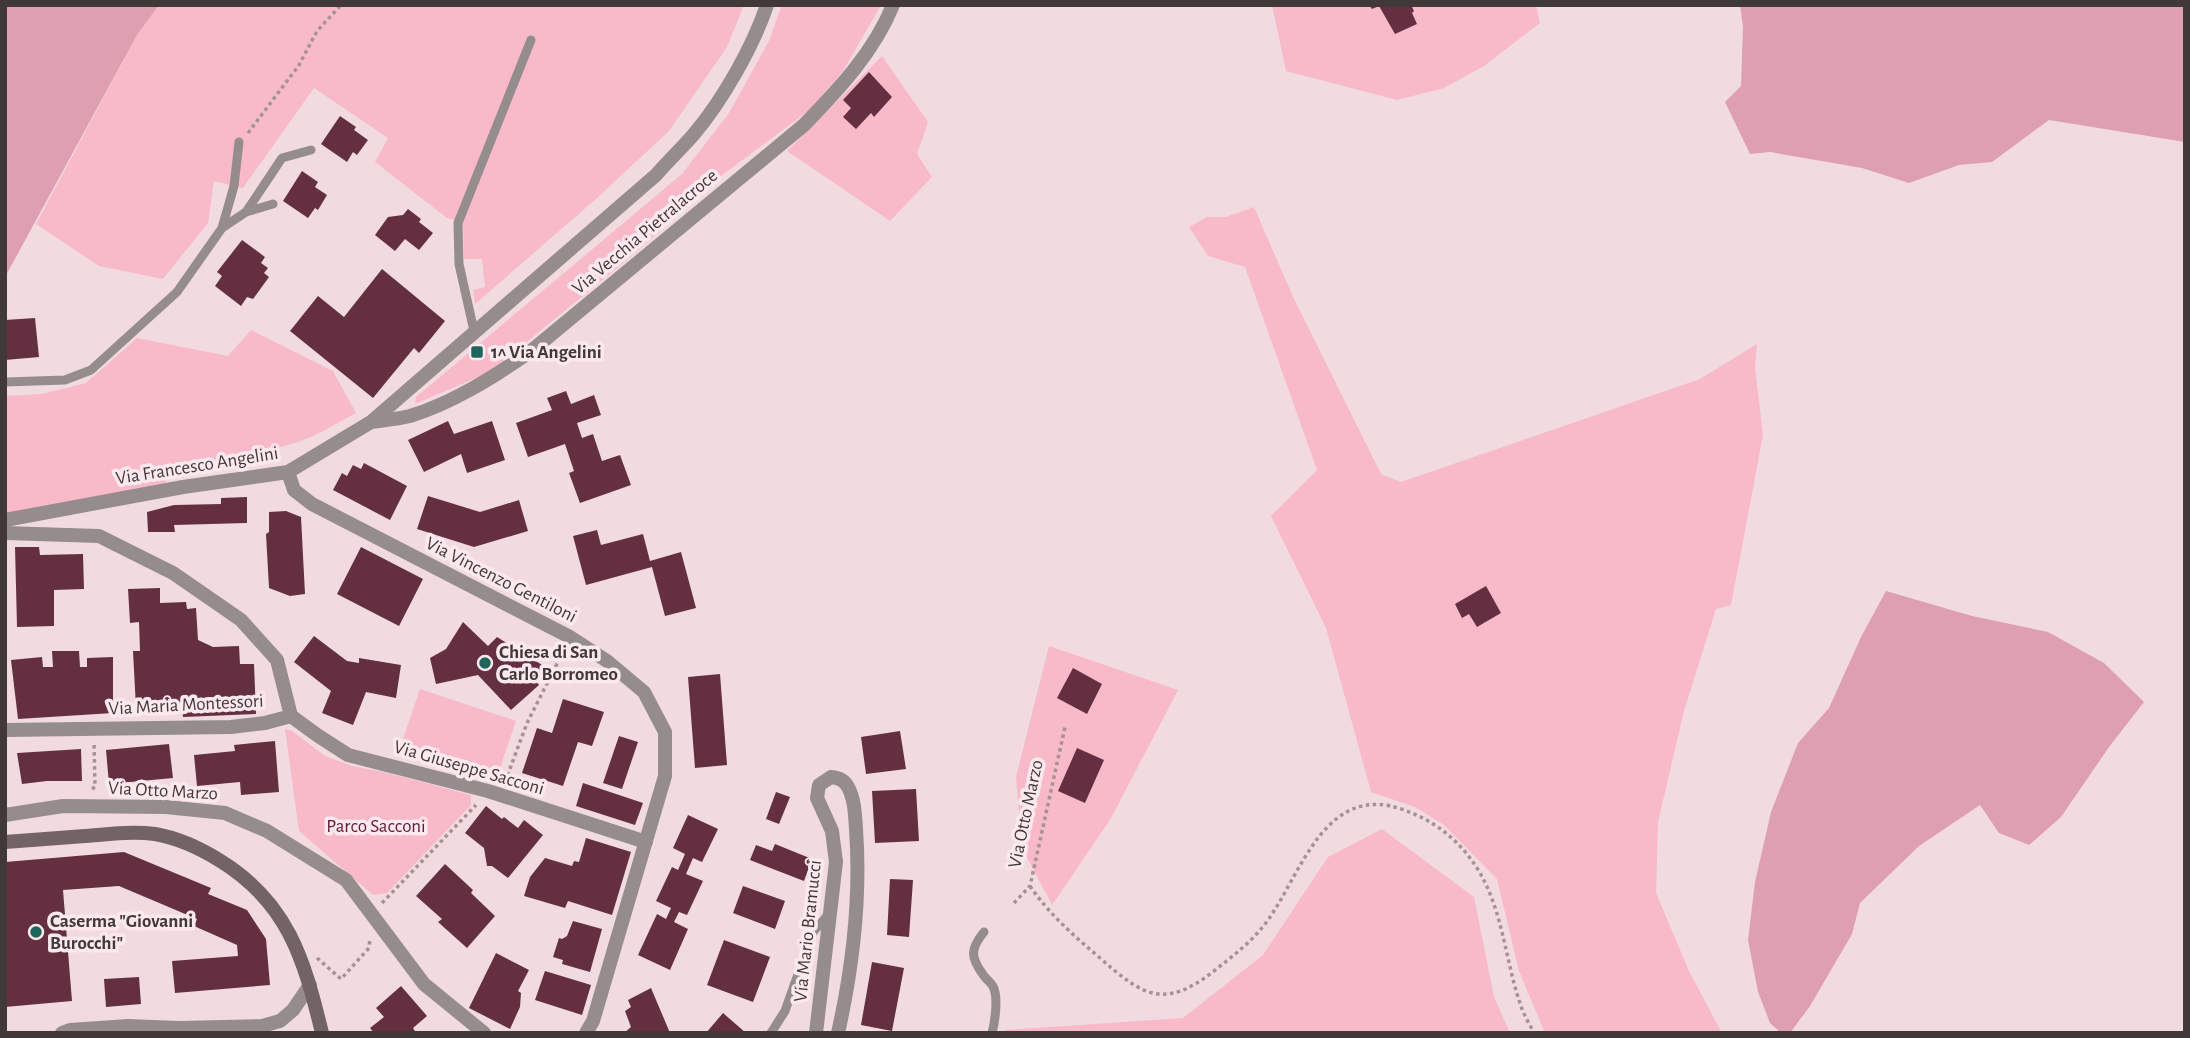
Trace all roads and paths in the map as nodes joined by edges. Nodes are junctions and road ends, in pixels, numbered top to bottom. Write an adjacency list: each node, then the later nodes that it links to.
1 (341, 5): 5 (path)
2 (767, 5): 10 (street, Via Francesco Angelini)
3 (893, 5): 12 (street, Via Vecchia Pietralacroce)
4 (531, 40): 10 (lane)
5 (240, 142): 9 (lane)
6 (311, 150): 8 (lane)
7 (273, 204): 8 (lane)
8 (246, 212): 9 (lane)
9 (222, 228): 11 (lane)
10 (474, 331): 12 (street, Via Francesco Angelini)
11 (5, 382)
12 (371, 422): 13 (street, Via Francesco Angelini)
13 (288, 472): 14 (street, Via Francesco Angelini); 16 (street, Via Vincenzo Gentiloni)
14 (5, 520)
15 (5, 533): 17 (street, Via Maria Montessori)
16 (570, 637): 22 (path); 25 (street, Via Vincenzo Gentiloni)
17 (291, 716): 19 (street, Via Maria Montessori); 22 (street, Via Giuseppe Sacconi)
18 (1065, 727): 26 (path, Via Otto Marzo)
19 (94, 728): 20 (street, Via Maria Montessori); 21 (path)
20 (5, 730)
21 (95, 779)
22 (488, 791): 25 (street, Via Giuseppe Sacconi); 29 (path)
23 (5, 814): 29 (street, Via Otto Marzo)
24 (5, 842): 31 (street)
25 (646, 842): 38 (street, Via Vincenzo Gentiloni)
26 (1030, 886): 27 (path, Via Otto Marzo); 43 (path)
27 (1014, 903)
28 (832, 911): 39 (lane); 40 (street, Via Mario Bramucci); 41 (street, Via Mario Bramucci)
29 (372, 914): 31 (path); 37 (street, Via Otto Marzo)
30 (984, 932): 42 (lane)
31 (292, 936): 32 (street)
32 (310, 985): 33 (street); 36 (street)
33 (269, 1029): 34 (street)
34 (185, 1031): 35 (street)
35 (62, 1033)
36 (322, 1033)
37 (484, 1033)
38 (586, 1033)
39 (771, 1033)
40 (816, 1033)
41 (838, 1033)
42 (992, 1033)
43 (1534, 1033)

